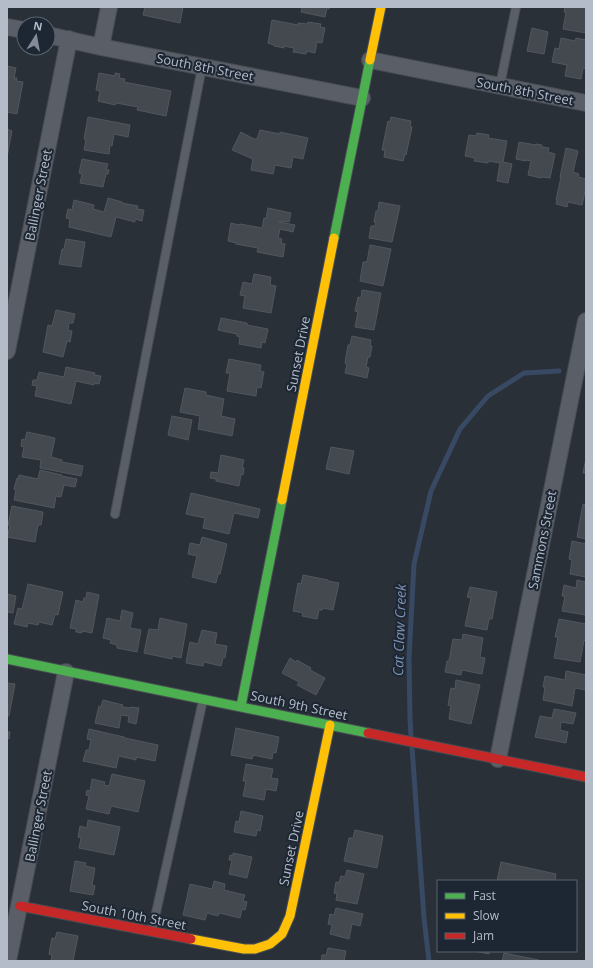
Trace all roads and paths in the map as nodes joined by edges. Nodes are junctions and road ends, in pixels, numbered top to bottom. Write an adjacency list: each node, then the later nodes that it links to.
1 (109, 7): 6 (street)
2 (382, 7): 7 (street, Sunset Drive)
3 (516, 7): 9 (lane)
4 (56, 37): 5 (street, South 8th Street)
5 (69, 39): 6 (street, South 8th Street); 13 (street, Ballinger Street)
6 (101, 47): 8 (street, South 8th Street)
7 (370, 60): 9 (street, South 8th Street); 10 (street, Sunset Drive)
8 (202, 67): 10 (street, South 8th Street); 14 (lane)
9 (500, 85): 11 (street, South 8th Street)
10 (362, 98): 18 (street, Sunset Drive)
11 (586, 103)
12 (586, 321): 20 (street, Sammons Street)
13 (7, 351)
14 (115, 514)
15 (7, 659): 16 (street, South 9th Street)
16 (66, 672): 17 (street, South 9th Street); 22 (street, Ballinger Street)
17 (203, 699): 18 (street, South 9th Street); 23 (lane)
18 (241, 706): 19 (street, South 9th Street)
19 (330, 725): 20 (street, South 9th Street); 24 (street, Sunset Drive)
20 (498, 759): 21 (street, South 9th Street)
21 (586, 777)
22 (20, 906): 23 (street, South 10th Street); 25 (street, Ballinger Street)
23 (152, 931): 24 (street, South 10th Street)
24 (244, 949)
25 (8, 961)

